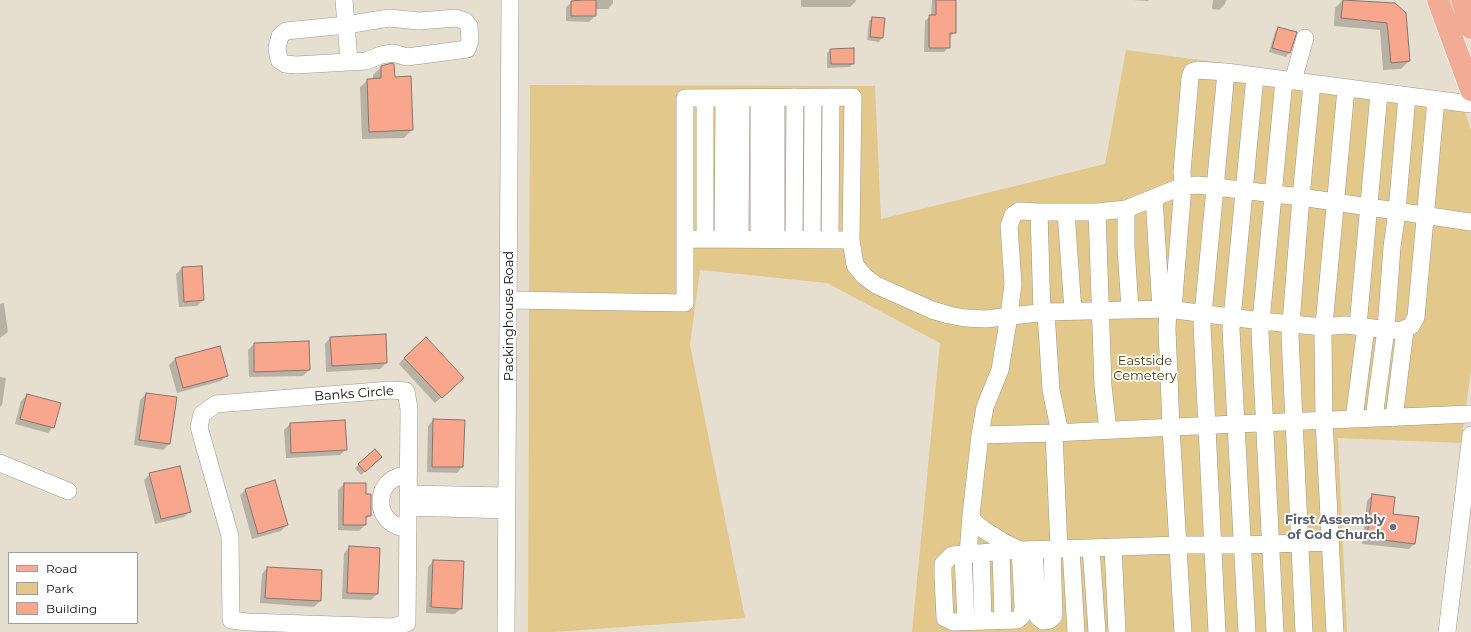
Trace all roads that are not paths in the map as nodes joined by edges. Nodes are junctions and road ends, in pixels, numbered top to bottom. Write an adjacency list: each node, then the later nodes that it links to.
1 (344, 0): 5 (street)
2 (510, 0): 52 (street, Packinghouse Road)
3 (1438, 0): 14 (main road)
4 (1462, 0): 6 (main road)
5 (346, 25): 8 (street); 8 (street); 8 (street)
6 (1471, 28)
7 (1304, 38): 11 (street)
8 (349, 61)
9 (1226, 72): 10 (street); 27 (street); 28 (street)
10 (1255, 76): 11 (street); 29 (street)
11 (1288, 81): 12 (street); 30 (street)
12 (1312, 84): 13 (street); 31 (street)
13 (1346, 89): 15 (street); 33 (street)
14 (1471, 90)
15 (1379, 93): 16 (street); 34 (street)
16 (1407, 96): 25 (street); 36 (street)
17 (831, 97): 24 (street); 50 (street); 51 (street)
18 (705, 98): 19 (street); 42 (street); 43 (street)
19 (724, 98): 20 (street); 44 (street)
20 (741, 98): 21 (street); 45 (street)
21 (759, 98): 22 (street); 46 (street)
22 (776, 98): 23 (street); 47 (street)
23 (795, 98): 24 (street); 48 (street)
24 (813, 98): 49 (street)
25 (1436, 100): 26 (street); 40 (street)
26 (1471, 104)
27 (1183, 186): 28 (street); 32 (street); 53 (street)
28 (1215, 187): 29 (street); 58 (street)
29 (1244, 190): 30 (street); 60 (street)
30 (1273, 194): 31 (street); 61 (street)
31 (1301, 197): 33 (street); 62 (street)
32 (1154, 198): 35 (street); 53 (street)
33 (1336, 202): 34 (street); 63 (street)
34 (1368, 207): 36 (street); 64 (street)
35 (1126, 209): 39 (street); 55 (street)
36 (1397, 211): 40 (street); 65 (street)
37 (1039, 212): 38 (street); 57 (street); 59 (street)
38 (1066, 212): 39 (street); 56 (street)
39 (1097, 212): 54 (street)
40 (1425, 215): 41 (street); 66 (street)
41 (1471, 222)
42 (685, 239): 43 (street); 52 (street)
43 (705, 239): 44 (street)
44 (723, 239): 45 (street)
45 (740, 239): 46 (street)
46 (759, 239): 47 (street)
47 (776, 239): 48 (street)
48 (794, 239): 49 (street)
49 (812, 240): 50 (street)
50 (830, 240): 51 (street)
51 (851, 240): 59 (street)
52 (509, 300): 86 (street, Packinghouse Road)
53 (1167, 309): 55 (street); 58 (street); 76 (street)
54 (1100, 310): 55 (street); 56 (street); 77 (street)
55 (1130, 310)
56 (1073, 311): 57 (street)
57 (1044, 312): 59 (street); 78 (street)
58 (1203, 314): 60 (street); 75 (street)
59 (1009, 316): 79 (street)
60 (1232, 318): 61 (street); 74 (street)
61 (1261, 321): 62 (street); 73 (street)
62 (1290, 324): 63 (street); 72 (street)
63 (1323, 327): 64 (street); 71 (street)
64 (1362, 327): 65 (street); 70 (street)
65 (1386, 329): 66 (street); 68 (street)
66 (1405, 330): 69 (street)
67 (1471, 414): 69 (street)
68 (1374, 418): 69 (street); 70 (street)
69 (1394, 418)
70 (1354, 419): 71 (street)
71 (1324, 420): 72 (street); 89 (street)
72 (1294, 422): 73 (street); 90 (street)
73 (1264, 423): 74 (street); 91 (street)
74 (1236, 424): 75 (street); 94 (street)
75 (1207, 425): 76 (street); 93 (street)
76 (1171, 427): 77 (street); 92 (street)
77 (1108, 430): 78 (street)
78 (1057, 433): 79 (street); 97 (street)
79 (980, 435): 87 (street)
80 (1471, 435): 81 (street)
81 (1469, 462): 113 (street)
82 (0, 463): 84 (street)
83 (408, 476): 85 (street, Banks Circle); 88 (street); 88 (street, Banks Circle)
84 (68, 491)
85 (408, 500): 86 (street); 88 (street, Banks Circle)
86 (507, 503): 103 (street, Packinghouse Road)
87 (971, 515): 98 (street); 100 (street)
88 (408, 528)
89 (1330, 542): 90 (street); 112 (street)
90 (1299, 543): 91 (street); 111 (street)
91 (1271, 544): 94 (street); 110 (street)
92 (1178, 545): 93 (street); 95 (street); 107 (street)
93 (1213, 545): 94 (street); 108 (street)
94 (1242, 545): 109 (street)
95 (1114, 547): 96 (street); 106 (street)
96 (1091, 548): 97 (street); 105 (street)
97 (1061, 549): 98 (street); 98 (street); 104 (street)
98 (1027, 550): 99 (street); 101 (street)
99 (1001, 552): 100 (street); 101 (street)
100 (971, 554): 102 (street); 102 (street)
101 (1003, 620): 102 (street)
102 (983, 621)
103 (506, 632)
104 (1076, 632)
105 (1097, 632)
106 (1117, 632)
107 (1183, 632)
108 (1217, 632)
109 (1247, 632)
110 (1275, 632)
111 (1304, 632)
112 (1335, 632)
113 (1447, 632)

